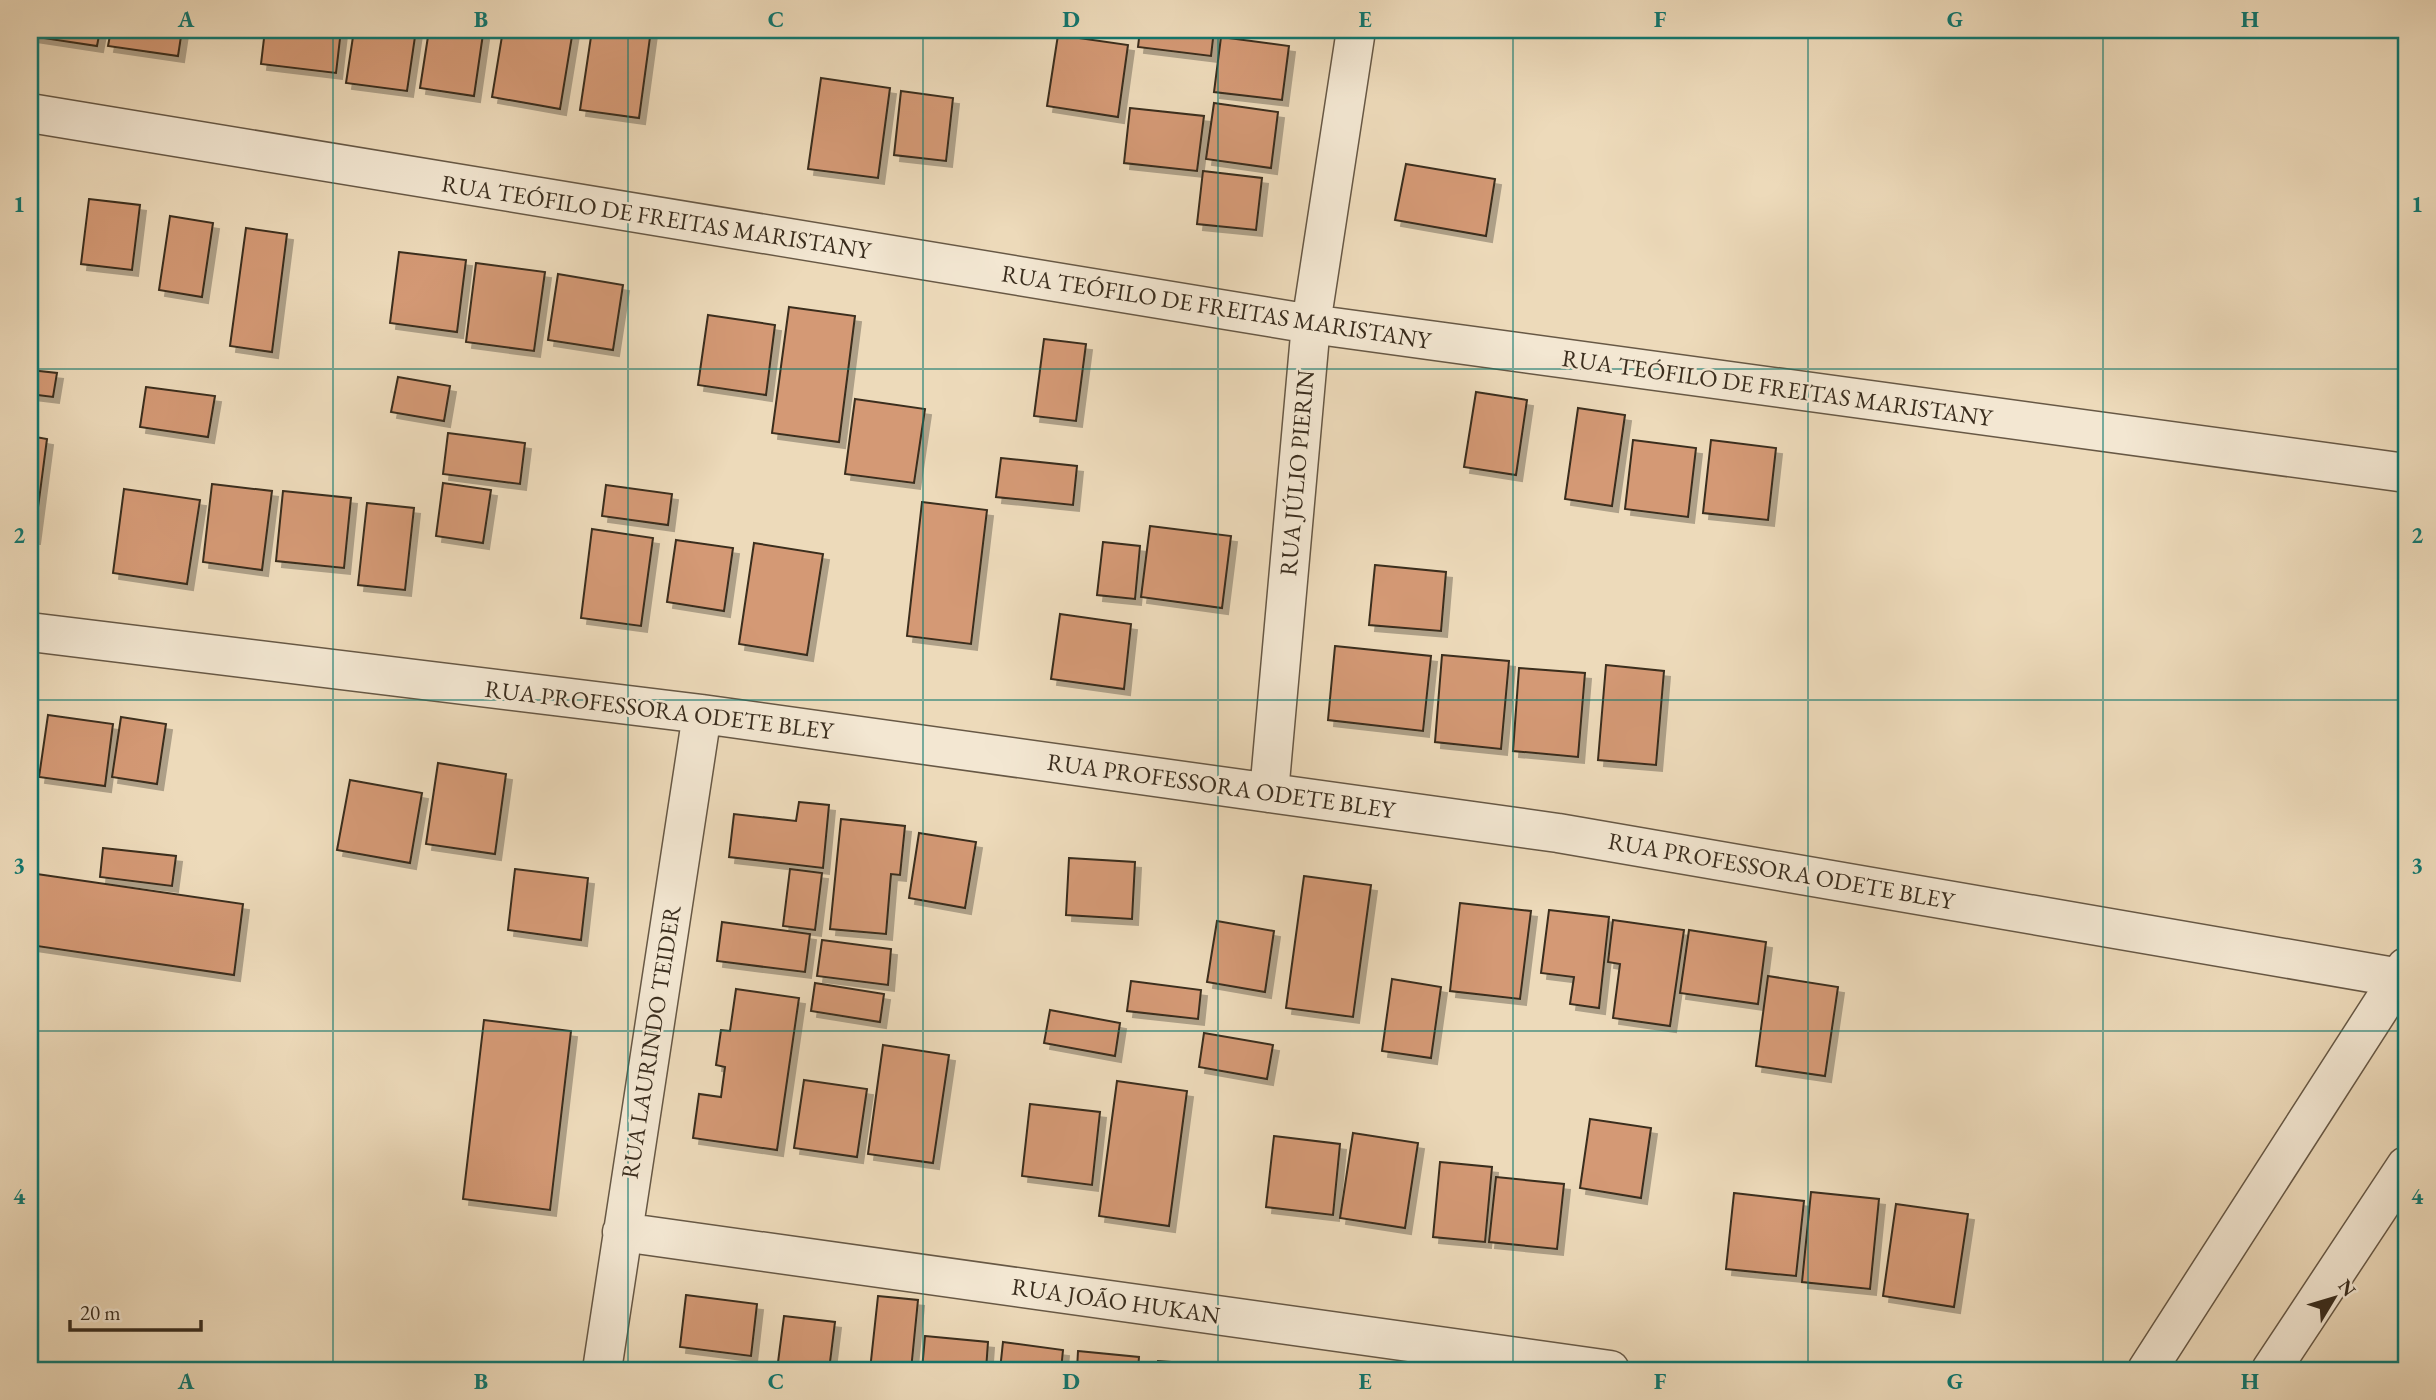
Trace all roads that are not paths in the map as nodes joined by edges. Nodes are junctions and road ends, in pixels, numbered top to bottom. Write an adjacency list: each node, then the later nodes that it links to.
1 (1356, 30): 3 (street, RUA JÚLIO PIERIN)
2 (30, 113): 3 (street, RUA TEÓFILO DE FREITAS MARISTANY)
3 (1311, 324): 4 (street, RUA TEÓFILO DE FREITAS MARISTANY); 7 (street, RUA JÚLIO PIERIN)
4 (2406, 473)
5 (30, 632): 6 (street, RUA PROFESSORA ODETE BLEY)
6 (702, 714): 7 (street, RUA PROFESSORA ODETE BLEY); 10 (street, RUA LAURINDO TEIDER)
7 (1269, 793): 8 (street, RUA PROFESSORA ODETE BLEY)
8 (2404, 974): 13 (street)
9 (2406, 1166): 14 (street)
10 (622, 1232): 11 (street, RUA LAURINDO TEIDER); 12 (street, RUA JOÃO HUKAN)
11 (602, 1370)
12 (1610, 1370)
13 (2147, 1370)
14 (2271, 1370)

